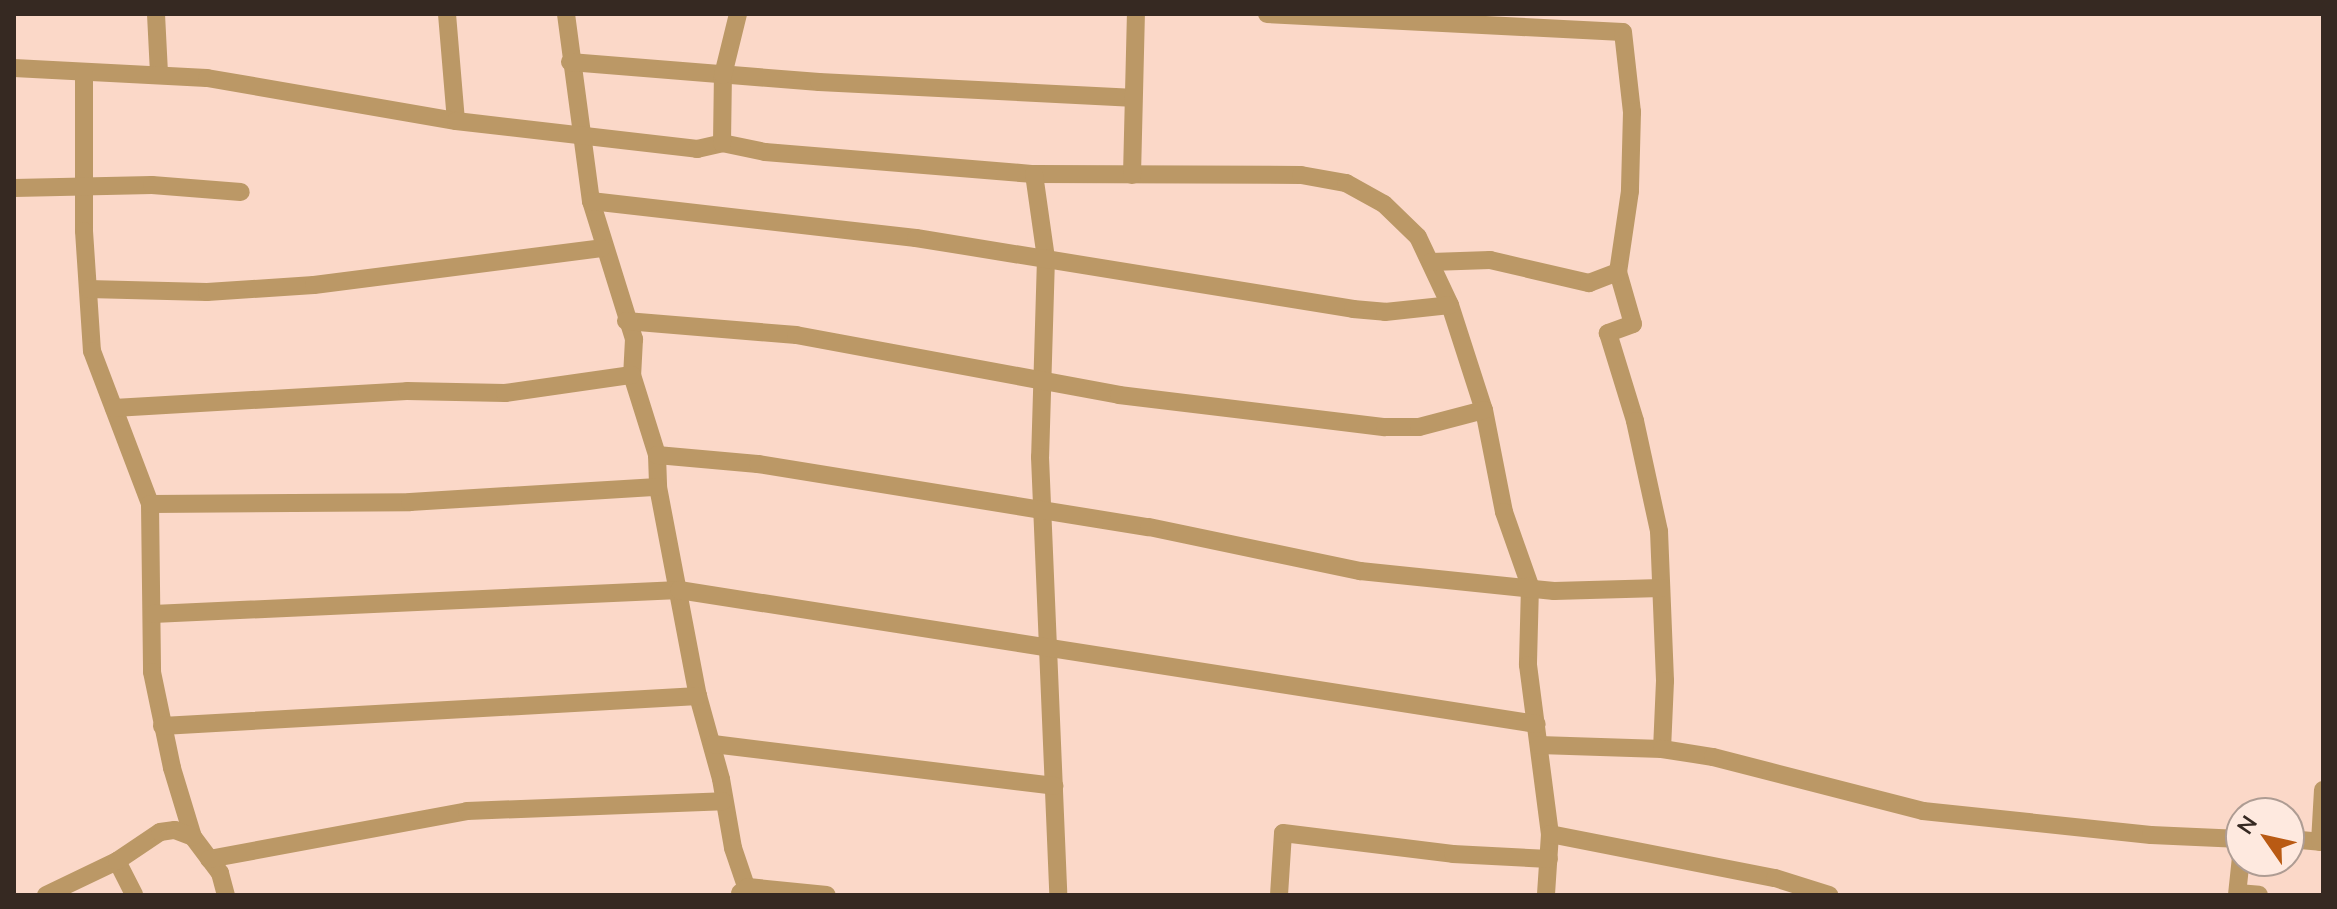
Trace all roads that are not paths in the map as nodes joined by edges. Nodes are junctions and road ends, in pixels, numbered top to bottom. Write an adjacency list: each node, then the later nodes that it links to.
1 (156, 14): 11 (street)
2 (447, 14): 14 (street)
3 (566, 14): 8 (street)
4 (738, 14): 12 (street)
5 (1136, 14): 13 (street)
6 (1267, 14): 7 (street)
7 (1469, 18): 26 (street)
8 (570, 62): 12 (street); 15 (street)
9 (14, 68): 10 (street)
10 (84, 73): 11 (street); 19 (street)
11 (159, 73): 14 (street)
12 (723, 75): 13 (street); 16 (street)
13 (1131, 98): 18 (street)
14 (456, 121): 15 (street)
15 (579, 135): 16 (street); 22 (street)
16 (722, 143): 17 (street)
17 (1034, 174): 18 (street); 24 (street)
18 (1132, 175): 25 (street)
19 (85, 184): 20 (street); 21 (street); 27 (street)
20 (14, 188)
21 (241, 192)
22 (591, 201): 23 (street); 24 (street)
23 (602, 248): 27 (street); 29 (street)
24 (1046, 258): 28 (street); 31 (street)
25 (1431, 262): 26 (street); 28 (street)
26 (1618, 272): 39 (street)
27 (88, 289): 32 (street)
28 (1450, 305): 33 (street)
29 (626, 321): 30 (street); 31 (street)
30 (632, 375): 32 (street); 34 (street)
31 (1044, 379): 33 (street); 37 (street)
32 (114, 408): 36 (street)
33 (1484, 410): 38 (street)
34 (657, 455): 35 (street); 37 (street)
35 (658, 487): 36 (street); 40 (street)
36 (150, 504): 41 (street)
37 (1044, 514): 38 (street); 42 (street)
38 (1530, 586): 39 (street); 44 (street)
39 (1661, 588): 48 (street)
40 (679, 590): 41 (street); 42 (street); 43 (street)
41 (153, 614): 45 (street)
42 (1049, 648): 44 (street); 49 (street)
43 (698, 696): 45 (street); 46 (street)
44 (1537, 724): 47 (street)
45 (162, 726): 53 (street)
46 (713, 744): 49 (street); 51 (street)
47 (1539, 745): 48 (street); 52 (street)
48 (1662, 749): 54 (street)
49 (1054, 786): 65 (street)
50 (2323, 790): 55 (street)
51 (723, 801): 56 (street); 59 (street)
52 (1550, 834): 57 (street); 68 (street)
53 (193, 837): 56 (street); 58 (street)
54 (2225, 838)
55 (2321, 842)
56 (209, 859): 63 (street)
57 (1549, 859): 66 (street); 67 (street)
58 (117, 861): 61 (street); 62 (street)
59 (745, 892): 64 (street)
60 (2237, 894): 69 (street)
61 (46, 895)
62 (134, 895)
63 (226, 895)
64 (827, 895)
65 (1058, 895)
66 (1279, 895)
67 (1546, 895)
68 (1829, 895)
69 (2259, 895)

